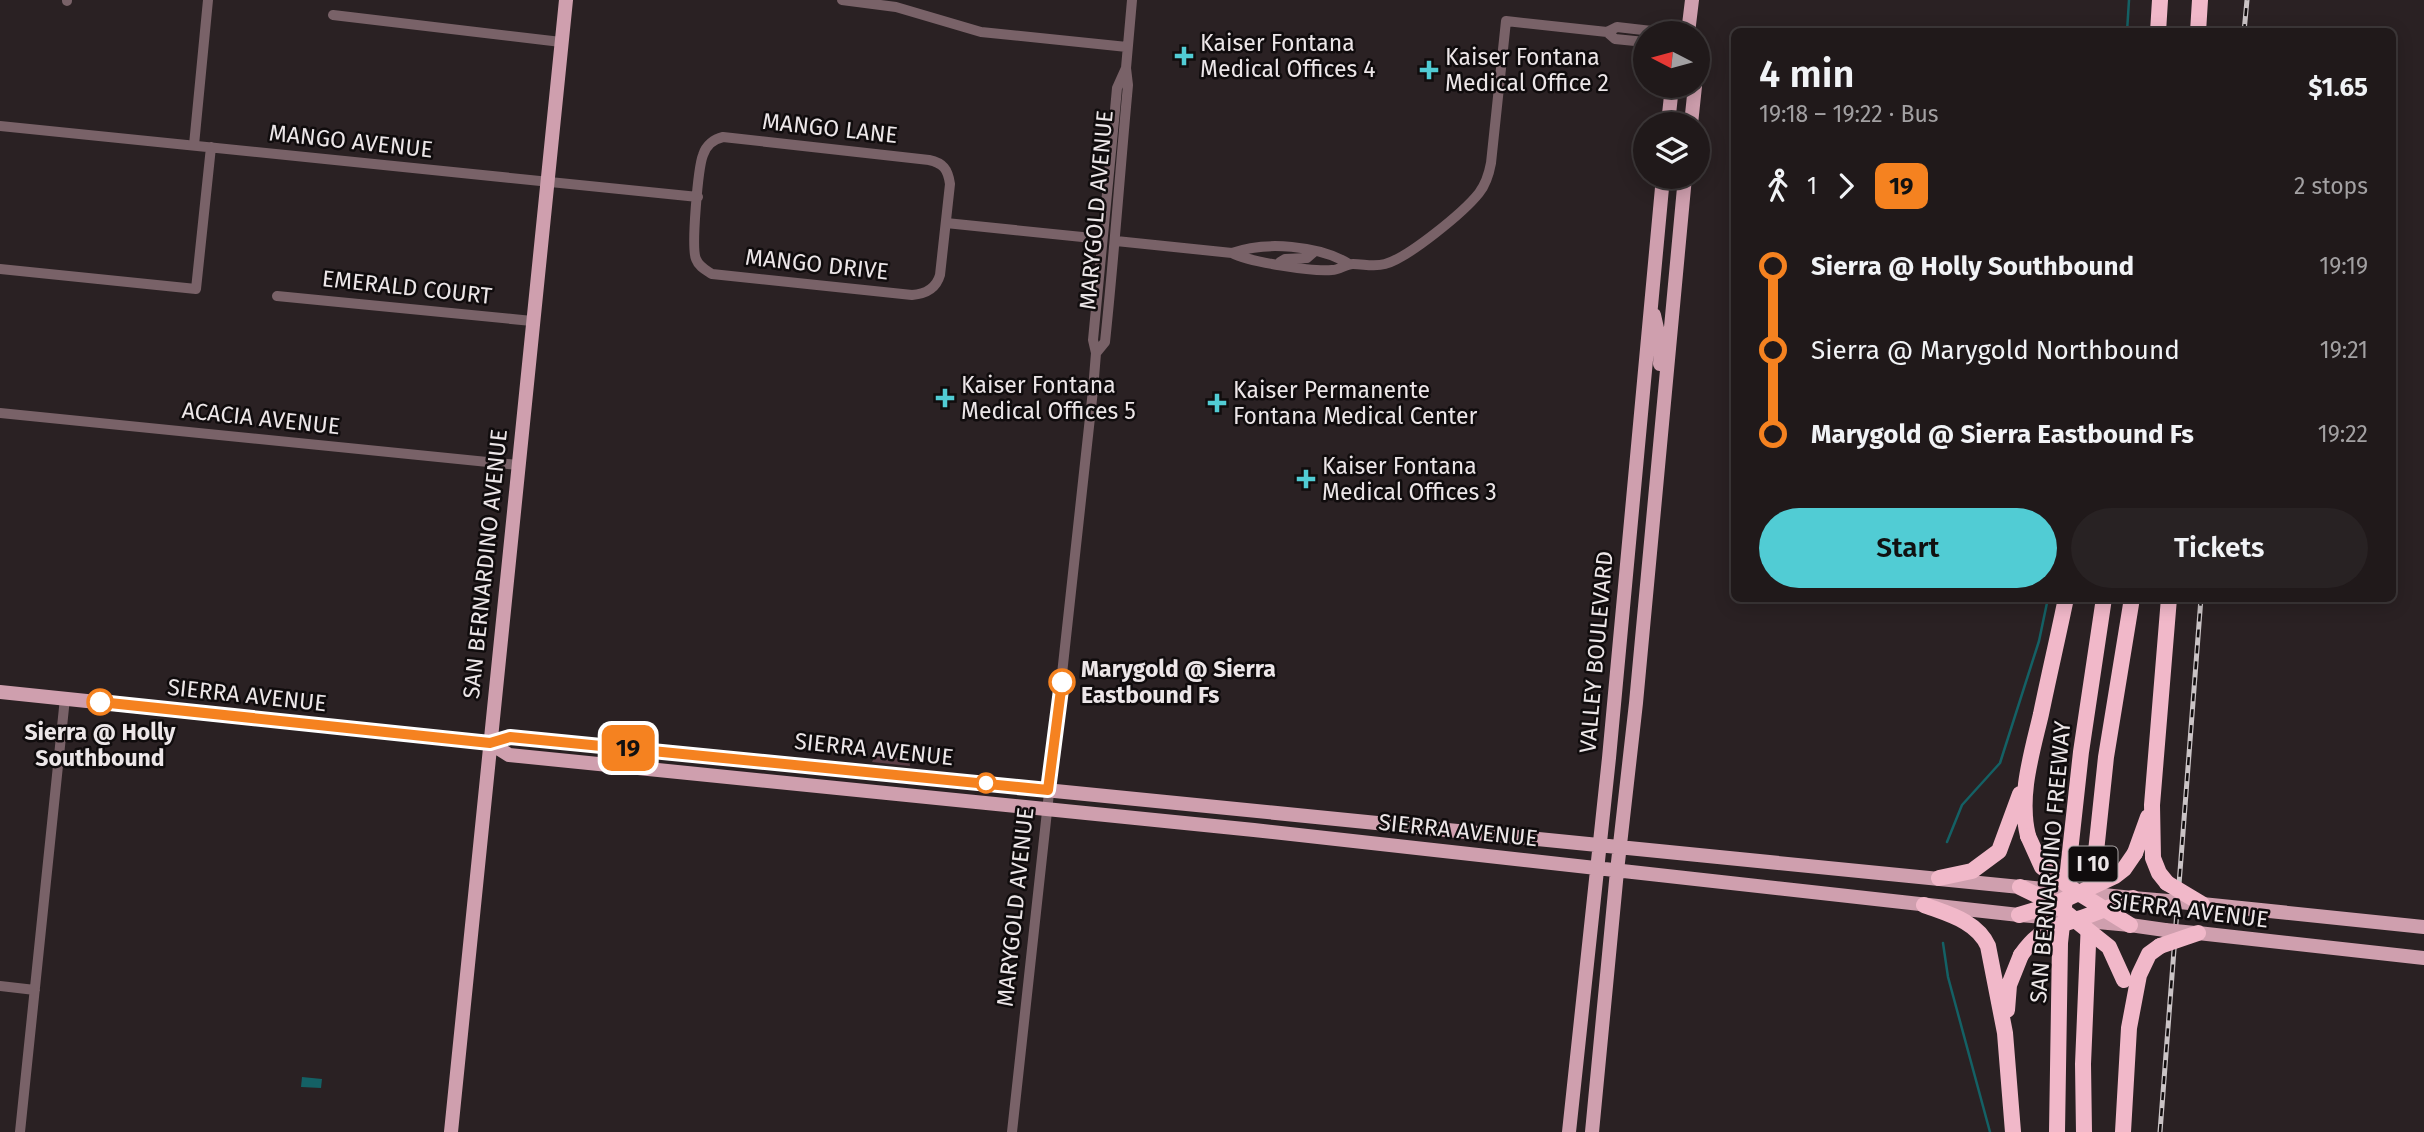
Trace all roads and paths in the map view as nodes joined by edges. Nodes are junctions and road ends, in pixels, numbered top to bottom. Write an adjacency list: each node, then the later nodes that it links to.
1 (208, 0): 20 (street)
2 (566, 0): 15 (main road, SAN BERNARDINO AVENUE)
3 (842, 0): 16 (street)
4 (1132, 0): 16 (street, MARYGOLD AVENUE)
5 (1692, 0): 9 (main road)
6 (2160, 0): 10 (highway)
7 (2200, 0): 11 (highway)
8 (333, 15): 15 (street)
9 (1689, 21)
10 (2158, 28)
11 (2198, 28)
12 (1633, 29): 13 (street)
13 (1607, 32): 14 (street); 31 (street)
14 (1633, 41)
15 (561, 42): 22 (main road, SAN BERNARDINO AVENUE)
16 (1127, 47): 17 (street, MARYGOLD AVENUE)
17 (1126, 68): 18 (street, MARYGOLD AVENUE); 28 (street, MARYGOLD AVENUE)
18 (1115, 110): 27 (street, MARYGOLD AVENUE); 28 (street)
19 (0, 126): 20 (street, MANGO AVENUE)
20 (194, 145): 21 (street, MANGO AVENUE)
21 (211, 147): 22 (street, MANGO AVENUE); 33 (street)
22 (548, 182): 25 (street, MANGO AVENUE); 36 (main road, SAN BERNARDINO AVENUE)
23 (1662, 189): 35 (main road, VALLEY BOULEVARD)
24 (1684, 189): 38 (main road, VALLEY BOULEVARD)
25 (698, 197): 26 (street, MANGO LANE); 26 (street, MANGO DRIVE)
26 (946, 223): 27 (street)
27 (1102, 239): 37 (street, MARYGOLD AVENUE)
28 (1116, 241): 30 (street); 37 (street)
29 (1315, 251): 30 (street); 31 (street); 32 (street)
30 (1232, 253): 32 (street)
31 (1349, 264): 32 (street)
32 (1278, 265)
33 (0, 269)
34 (277, 296): 36 (street, EMERALD COURT)
35 (1650, 300): 38 (main road); 54 (main road, VALLEY BOULEVARD)
36 (532, 321): 40 (main road, SAN BERNARDINO AVENUE)
37 (1096, 352): 51 (street, MARYGOLD AVENUE)
38 (1667, 377): 55 (main road, VALLEY BOULEVARD)
39 (0, 413): 40 (street, ACACIA AVENUE)
40 (518, 465): 47 (main road, SAN BERNARDINO AVENUE)
41 (2065, 602): 49 (highway)
42 (2103, 602): 82 (highway, SAN BERNARDINO FREEWAY / I 10)
43 (2131, 602): 83 (highway, SAN BERNARDINO FREEWAY / I 10)
44 (2169, 602): 52 (highway)
45 (0, 692): 46 (main road, SIERRA AVENUE)
46 (65, 698): 47 (main road, SIERRA AVENUE); 73 (street)
47 (490, 743): 48 (main road, SIERRA AVENUE); 50 (main road, SIERRA AVENUE); 77 (main road, SAN BERNARDINO AVENUE)
48 (803, 765): 50 (main road); 51 (main road, SIERRA AVENUE)
49 (2029, 768): 58 (highway); 60 (highway, bridge)
50 (702, 774): 53 (main road, SIERRA AVENUE)
51 (1048, 790): 53 (street, MARYGOLD AVENUE); 54 (main road, SIERRA AVENUE)
52 (2152, 804): 60 (highway, bridge); 63 (highway, bridge)
53 (1046, 809): 56 (main road, SIERRA AVENUE); 78 (street, MARYGOLD AVENUE)
54 (1600, 846): 55 (main road, SIERRA AVENUE); 56 (main road, VALLEY BOULEVARD)
55 (1619, 847): 57 (main road, VALLEY BOULEVARD); 58 (main road, SIERRA AVENUE)
56 (1597, 868): 57 (main road, SIERRA AVENUE); 79 (main road, VALLEY BOULEVARD)
57 (1617, 871): 64 (main road, SIERRA AVENUE); 80 (main road, VALLEY BOULEVARD)
58 (1939, 878): 59 (main road, SIERRA AVENUE)
59 (2021, 887): 60 (main road, SIERRA AVENUE, bridge); 62 (highway, bridge)
60 (2077, 892): 61 (main road, SIERRA AVENUE, bridge); 62 (highway, bridge); 65 (highway, bridge)
61 (2133, 898): 63 (main road, SIERRA AVENUE, bridge); 65 (highway, bridge)
62 (2055, 904): 66 (highway, bridge); 67 (highway, bridge)
63 (2202, 904): 69 (main road, SIERRA AVENUE)
64 (1924, 905): 66 (main road, SIERRA AVENUE); 75 (highway)
65 (2102, 909): 67 (highway, bridge); 68 (highway, bridge)
66 (2019, 915): 67 (main road, SIERRA AVENUE, bridge)
67 (2075, 920): 68 (main road, SIERRA AVENUE, bridge); 74 (highway, bridge); 75 (highway, bridge)
68 (2130, 925): 70 (main road, SIERRA AVENUE, bridge)
69 (2424, 927)
70 (2199, 933): 71 (main road, SIERRA AVENUE); 74 (highway, bridge)
71 (2424, 958)
72 (0, 986): 73 (street)
73 (35, 990): 76 (street)
74 (2129, 1028): 84 (highway)
75 (2005, 1032): 81 (highway)
76 (20, 1132)
77 (451, 1132)
78 (1012, 1132)
79 (1569, 1132)
80 (1592, 1132)
81 (2013, 1132)
82 (2057, 1132)
83 (2084, 1132)
84 (2123, 1132)

